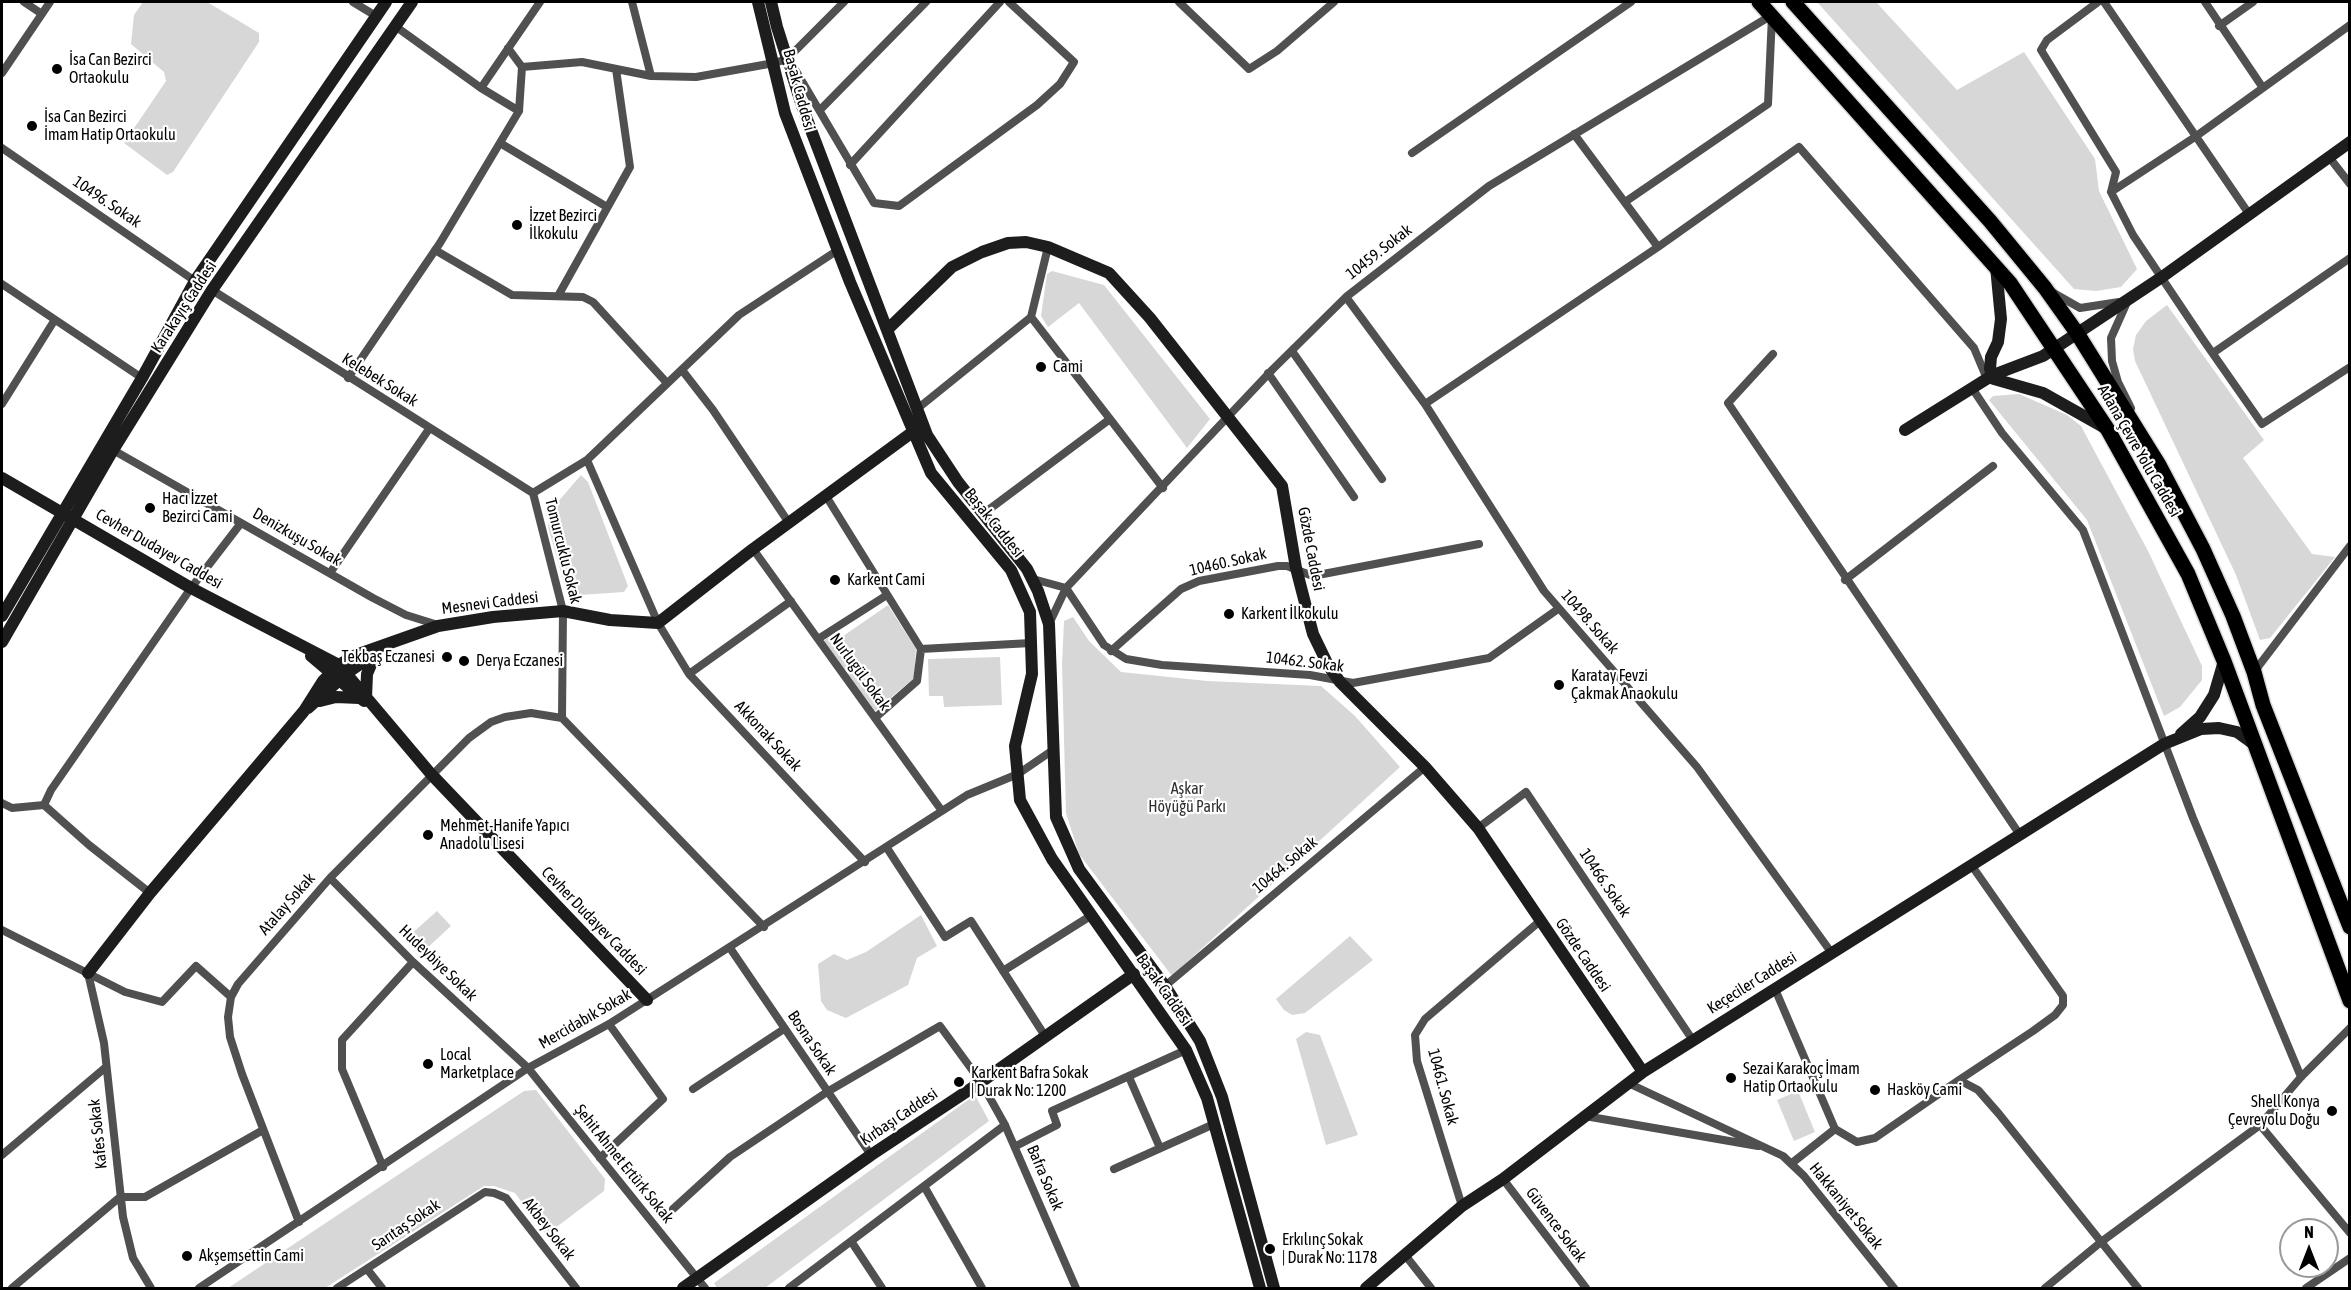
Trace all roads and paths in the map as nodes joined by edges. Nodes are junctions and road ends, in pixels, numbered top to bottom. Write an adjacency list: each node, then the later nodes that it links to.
1 (24, 2): 25 (street)
2 (50, 2): 25 (street)
3 (353, 2): 27 (street)
4 (386, 2): 27 (street, Karakayış Caddesi)
5 (412, 2): 29 (street, Karakayış Caddesi)
6 (540, 2): 31 (street)
7 (632, 2): 39 (street)
8 (758, 2): 35 (street, Başak Caddesi)
9 (771, 2): 33 (street, Başak Caddesi)
10 (844, 2): 33 (street)
11 (926, 2): 42 (street)
12 (1000, 2): 51 (street)
13 (1009, 2): 51 (street)
14 (1182, 2): 24 (street)
15 (1318, 2): 24 (street)
16 (1334, 2): 24 (street)
17 (1631, 2): 49 (street)
18 (1759, 2): 26 (highway, Adana Çevre Yolu Caddesi)
19 (1793, 2): 66 (highway, Adana Çevre Yolu Caddesi)
20 (2098, 2): 53 (street)
21 (2104, 2): 45 (street)
22 (2205, 2): 30 (street)
23 (2253, 2): 30 (street)
24 (1325, 9)
25 (42, 14): 34 (street)
26 (1772, 15): 44 (street, 10459. Sokak); 54 (street); 62 (highway, Adana Çevre Yolu Caddesi)
27 (376, 16): 64 (street, Karakayış Caddesi)
28 (2349, 25): 41 (street)
29 (395, 26): 40 (street); 67 (street, Karakayış Caddesi)
30 (2220, 26): 41 (street)
31 (508, 48): 36 (street); 40 (street)
32 (2, 56): 34 (street)
33 (787, 59): 35 (street); 42 (street); 73 (street, Başak Caddesi)
34 (10, 62): 38 (street)
35 (774, 63): 39 (street); 60 (street, Başak Caddesi)
36 (522, 67): 37 (street); 43 (street)
37 (616, 69): 39 (street); 55 (street)
38 (2, 72)
39 (651, 76)
40 (481, 88): 43 (street)
41 (2262, 88): 45 (street)
42 (820, 110): 51 (street)
43 (519, 111): 47 (street)
44 (1574, 134): 54 (street); 69 (street, 10459. Sokak)
45 (2195, 137): 53 (street); 56 (street)
46 (2349, 142): 50 (street)
47 (500, 143): 55 (street); 59 (street)
48 (2, 148): 64 (street, 10496. Sokak)
49 (1412, 153)
50 (2329, 157): 52 (street); 56 (street)
51 (850, 165)
52 (2349, 184)
53 (2111, 192): 63 (street)
54 (1625, 202): 58 (street)
55 (608, 207): 68 (street)
56 (2249, 214): 63 (street)
57 (1048, 247): 71 (street); 73 (street, Gözde Caddesi); 90 (street, Gözde Caddesi)
58 (1658, 247): 82 (street); 88 (street)
59 (435, 250): 68 (street); 84 (street)
60 (838, 250): 80 (street, Tomurcuklu Sokak); 95 (street, Başak Caddesi)
61 (2349, 258): 77 (street)
62 (1996, 267): 75 (highway, Adana Çevre Yolu Caddesi); 82 (street)
63 (2162, 277): 70 (street); 77 (street)
64 (195, 281): 83 (street, Karakayış Caddesi)
65 (2, 284): 72 (street)
66 (2045, 288): 70 (street); 74 (highway, Adana Çevre Yolu Caddesi)
67 (212, 291): 84 (street, Kelebek Sokak); 96 (street, Karakayış Caddesi)
68 (558, 296): 85 (street)
69 (1346, 297): 76 (street, 10459. Sokak); 88 (street, 10498. Sokak)
70 (2128, 300): 74 (street); 98 (street)
71 (1031, 317): 89 (street); 91 (street)
72 (54, 321): 83 (street); 87 (street)
73 (888, 329): 89 (street, Başak Caddesi)
74 (2077, 333): 75 (street); 98 (highway, Adana Çevre Yolu Caddesi)
75 (2055, 347): 82 (street); 94 (highway, Adana Çevre Yolu Caddesi)
76 (1292, 351): 81 (street, 10459. Sokak); 101 (street)
77 (2213, 353): 79 (street)
78 (1773, 354): 116 (street)
79 (2349, 367)
80 (682, 370): 85 (street, Tomurcuklu Sokak); 109 (street)
81 (1268, 373): 90 (street, 10459. Sokak); 105 (street)
82 (1990, 377): 86 (street); 94 (street)
83 (142, 378): 107 (street, Karakayış Caddesi)
84 (348, 378): 92 (street, Kelebek Sokak)
85 (667, 383): 97 (street, Tomurcuklu Sokak)
86 (1972, 388): 93 (street); 144 (street)
87 (2, 404)
88 (1425, 404): 121 (street, 10498. Sokak)
89 (917, 409): 106 (street, Başak Caddesi)
90 (1229, 416): 102 (street, 10459. Sokak); 113 (street, Gözde Caddesi)
91 (1110, 419): 102 (street); 106 (street)
92 (429, 429): 103 (street, Kelebek Sokak); 114 (street)
93 (1905, 430)
94 (2108, 430): 134 (highway, Adana Çevre Yolu Caddesi)
95 (914, 431): 104 (street); 129 (street, Başak Caddesi)
96 (113, 450): 107 (street, Karakayış Caddesi); 108 (street, Denizkuşu Sokak)
97 (587, 460): 103 (street, Tomurcuklu Sokak); 124 (street, Akkonak Sokak)
98 (2159, 465): 135 (highway, Adana Çevre Yolu Caddesi)
99 (1993, 466): 116 (street)
100 (2, 477): 107 (street, Cevher Dudayev Caddesi)
101 (1382, 479)
102 (1162, 488): 118 (street, 10459. Sokak)
103 (533, 493): 122 (street, Tomurcuklu Sokak)
104 (826, 496): 109 (street); 119 (street)
105 (1354, 497)
106 (983, 514): 115 (street, Başak Caddesi)
107 (68, 515): 117 (street, Cevher Dudayev Caddesi); 123 (street, Karakayış Caddesi); 128 (street, Karakayış Caddesi)
108 (241, 523): 114 (street, Denizkuşu Sokak); 117 (street)
109 (789, 523): 112 (street)
110 (1479, 544): 113 (street, 10460. Sokak)
111 (2349, 546): 135 (street)
112 (753, 549): 120 (street, Nurlugül Sokak); 124 (street)
113 (1296, 568): 132 (street, 10460. Sokak); 138 (street, Gözde Caddesi)
114 (330, 573): 126 (street, Denizkuşu Sokak)
115 (1033, 579): 118 (street); 125 (street, Başak Caddesi)
116 (1845, 580): 154 (street)
117 (191, 588): 136 (street, Cevher Dudayev Caddesi); 151 (street)
118 (1065, 588): 125 (street, 10459. Sokak); 132 (street)
119 (887, 595): 127 (street); 131 (street)
120 (791, 601): 127 (street, Nurlugül Sokak); 137 (street)
121 (1558, 609): 138 (street, 10462. Sokak); 166 (street, 10498. Sokak)
122 (563, 611): 124 (street, Mesnevi Caddesi); 126 (street, Mesnevi Caddesi); 141 (street, Tomurcuklu Sokak)
123 (2, 616)
124 (658, 623): 137 (street, Akkonak Sokak)
125 (1049, 624): 146 (street, Başak Caddesi)
126 (438, 626): 130 (street, Mesnevi Caddesi)
127 (818, 639): 142 (street, Nurlugül Sokak)
128 (2, 642)
129 (1031, 643): 131 (street); 149 (street, Başak Caddesi)
130 (392, 644): 133 (street); 136 (street, Mesnevi Caddesi)
131 (921, 649): 142 (street)
132 (1111, 651): 138 (street, 10462. Sokak)
133 (376, 653): 136 (street); 139 (street)
134 (2224, 661): 143 (street); 145 (highway, Adana Çevre Yolu Caddesi)
135 (2254, 672): 163 (highway, Adana Çevre Yolu Caddesi)
136 (339, 673): 139 (street, Cevher Dudayev Caddesi); 140 (street, Mesnevi Caddesi)
137 (689, 674): 156 (street, Akkonak Sokak)
138 (1340, 682): 147 (street, Gözde Caddesi)
139 (366, 700): 140 (street); 148 (street, Cevher Dudayev Caddesi)
140 (309, 708): 159 (street, Mesnevi Caddesi)
141 (562, 718): 148 (street, Atalay Sokak); 162 (street)
142 (875, 718): 152 (street, Nurlugül Sokak)
143 (2178, 737): 144 (street, Keçeciler Caddesi); 145 (street)
144 (2164, 744): 154 (street, Keçeciler Caddesi); 186 (street)
145 (2255, 745): 175 (highway, Adana Çevre Yolu Caddesi)
146 (1053, 750): 149 (street, Mercidabık Sokak); 171 (street, Başak Caddesi)
147 (1425, 767): 153 (street, Gözde Caddesi); 171 (street, 10464. Sokak)
148 (431, 774): 158 (street, Atalay Sokak); 174 (street, Cevher Dudayev Caddesi)
149 (1018, 774): 152 (street, Mercidabık Sokak); 160 (street, Başak Caddesi)
150 (2, 804): 151 (street)
151 (44, 805): 159 (street)
152 (942, 811): 155 (street, Mercidabık Sokak)
153 (1478, 828): 161 (street, Gözde Caddesi); 180 (street, 10466. Sokak)
154 (2020, 835): 157 (street, Keçeciler Caddesi)
155 (887, 848): 156 (street, Mercidabık Sokak); 168 (street)
156 (865, 862): 162 (street, Mercidabık Sokak)
157 (1972, 866): 166 (street, Keçeciler Caddesi); 187 (street)
158 (330, 878): 167 (street, Hudeybiye Sokak); 173 (street, Atalay Sokak)
159 (150, 893): 169 (street, Mesnevi Caddesi)
160 (1092, 915): 168 (street); 170 (street, Başak Caddesi)
161 (1540, 921): 184 (street, Gözde Caddesi); 211 (street, 10461. Sokak)
162 (764, 927): 165 (street, Mercidabık Sokak)
163 (2349, 927)
164 (2, 930): 169 (street)
165 (730, 948): 174 (street, Mercidabık Sokak); 178 (street, Bosna Sokak)
166 (1831, 952): 172 (street, Keçeciler Caddesi)
167 (413, 962): 183 (street, Hudeybiye Sokak); 205 (street)
168 (1004, 971): 179 (street)
169 (88, 973): 173 (street); 182 (street, Kafes Sokak)
170 (1134, 974): 179 (street, Kırbaşı Caddesi); 181 (street, Başak Caddesi)
171 (1165, 986): 234 (street, Başak Caddesi)
172 (1775, 989): 180 (street, Keçeciler Caddesi); 196 (street)
173 (231, 997): 197 (street)
174 (647, 1000): 176 (street, Mercidabık Sokak)
175 (2349, 1000)
176 (609, 1024): 183 (street, Mercidabık Sokak); 203 (street)
177 (2349, 1028): 186 (street)
178 (784, 1029): 190 (street); 191 (street, Bosna Sokak)
179 (1045, 1036): 188 (street, Kırbaşı Caddesi)
180 (1692, 1039): 184 (street, Keçeciler Caddesi)
181 (1186, 1050): 185 (street); 193 (street, Başak Caddesi)
182 (106, 1067): 201 (street); 210 (street, Kafes Sokak)
183 (528, 1068): 203 (street, Şehit Ahmet Ertürk Sokak); 205 (street, Mercidabık Sokak)
184 (1643, 1072): 189 (street, Keçeciler Caddesi)
185 (1128, 1077): 198 (street); 199 (street)
186 (2301, 1077): 195 (street)
187 (1959, 1080): 196 (street); 216 (street)
188 (981, 1082): 191 (street, Bafra Sokak); 194 (street, Bafra Sokak); 202 (street, Kırbaşı Caddesi)
189 (1628, 1083): 192 (street, Keçeciler Caddesi); 200 (street, Hakkaniyet Sokak)
190 (693, 1089)
191 (827, 1092): 202 (street, Bosna Sokak); 212 (street)
192 (1584, 1116): 200 (street, Hakkaniyet Sokak); 207 (street, Keçeciler Caddesi)
193 (1214, 1124): 199 (street); 233 (street, Başak Caddesi)
194 (1005, 1125): 198 (street, Bafra Sokak); 208 (street)
195 (2260, 1125): 214 (street); 216 (street)
196 (1835, 1129): 204 (street)
197 (263, 1130): 210 (street); 213 (street)
198 (1016, 1146): 232 (street, Bafra Sokak)
199 (1160, 1148): 206 (street)
200 (1770, 1149): 204 (street, Hakkaniyet Sokak)
201 (2, 1155)
202 (871, 1155): 220 (street, Kırbaşı Caddesi)
203 (600, 1158): 220 (street, Şehit Ahmet Ertürk Sokak)
204 (1792, 1163): 238 (street, Hakkaniyet Sokak)
205 (383, 1167): 213 (street, Mercidabık Sokak)
206 (1114, 1168)
207 (1503, 1179): 211 (street, Keçeciler Caddesi); 237 (street, Güvence Sokak)
208 (924, 1186): 215 (street); 231 (street)
209 (494, 1193): 219 (street, Sarıtaş Sokak); 226 (street, Akbey Sokak)
210 (120, 1197): 221 (street); 222 (street, Kafes Sokak)
211 (1462, 1206): 217 (street, Keçeciler Caddesi)
212 (673, 1209)
213 (298, 1222): 223 (street, Mercidabık Sokak)
214 (2349, 1233)
215 (851, 1241): 229 (street); 230 (street)
216 (2101, 1242): 239 (street); 240 (street)
217 (1405, 1255): 235 (street, Keçeciler Caddesi); 236 (street)
218 (2349, 1258): 241 (street)
219 (367, 1269): 224 (street, Sarıtaş Sokak); 225 (street)
220 (696, 1278): 227 (street, Kırbaşı Caddesi); 228 (street, Şehit Ahmet Ertürk Sokak)
221 (12, 1288)
222 (151, 1288)
223 (199, 1288)
224 (337, 1288)
225 (382, 1288)
226 (576, 1288)
227 (683, 1288)
228 (705, 1288)
229 (789, 1288)
230 (882, 1288)
231 (982, 1288)
232 (1076, 1288)
233 (1260, 1288)
234 (1274, 1288)
235 (1366, 1288)
236 (1431, 1288)
237 (1586, 1288)
238 (1894, 1288)
239 (2045, 1288)
240 (2138, 1288)
241 (2306, 1288)

